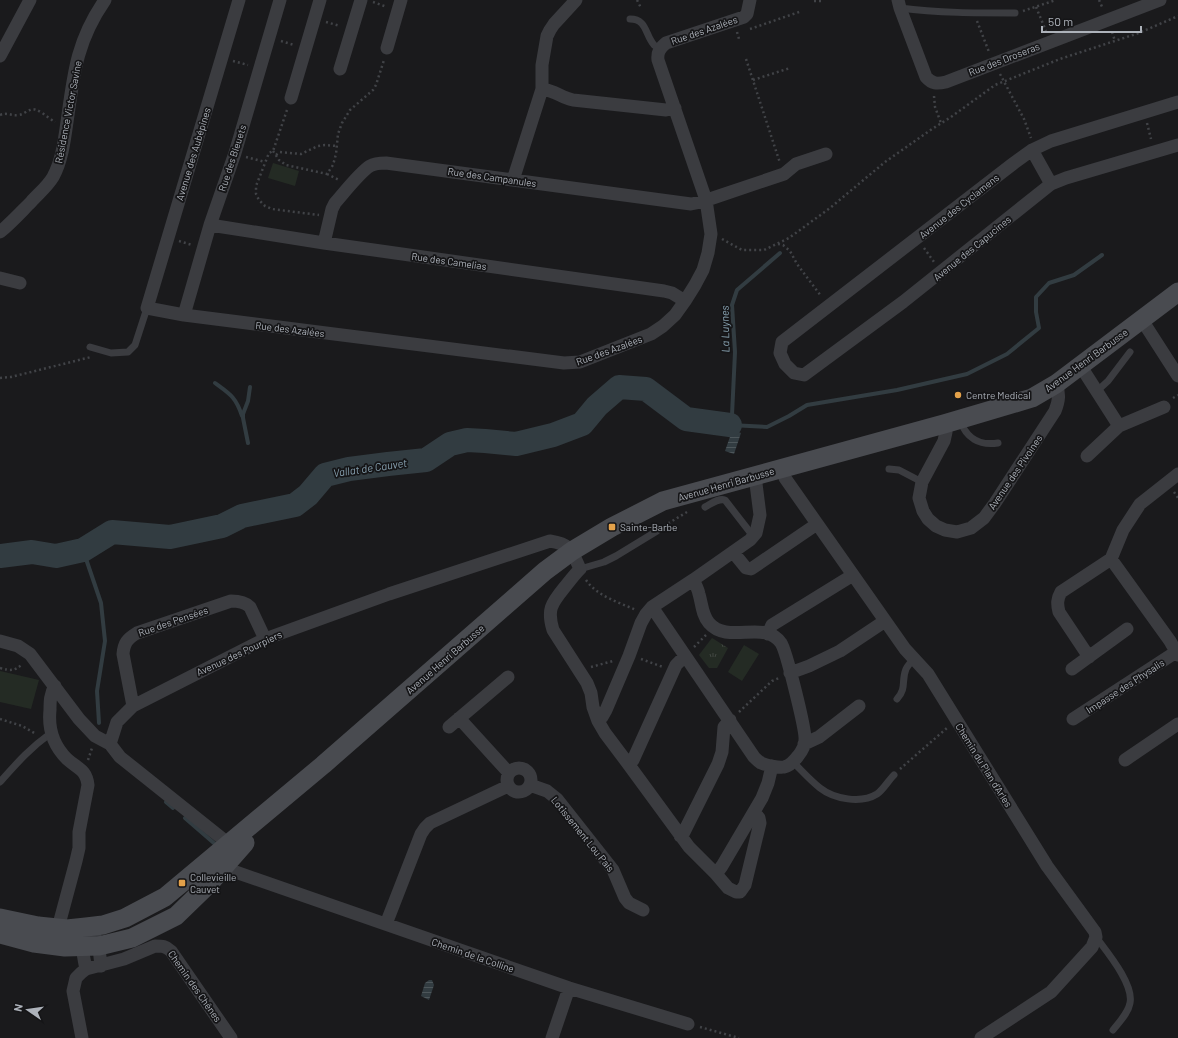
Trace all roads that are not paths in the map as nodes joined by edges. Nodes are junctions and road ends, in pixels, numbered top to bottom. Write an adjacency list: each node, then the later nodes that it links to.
1 (30, 0): 16 (street)
2 (105, 0): 29 (street, Résidence Victor Savine)
3 (239, 0): 35 (street, Avenue des Aubépines)
4 (280, 0): 28 (street, Rue des Bleuets)
5 (320, 0): 19 (street)
6 (576, 0): 18 (street)
7 (750, 0): 15 (street, Rue des Azalées)
8 (1160, 0): 10 (street, Rue des Droseras)
9 (366, 1): 17 (street)
10 (899, 4): 12 (lane)
11 (400, 5): 14 (street)
12 (1015, 13)
13 (630, 19): 15 (lane)
14 (387, 48)
15 (660, 49): 21 (street, Rue des Azalées)
16 (0, 56)
17 (340, 68)
18 (542, 89): 21 (street); 25 (street)
19 (291, 98)
20 (1178, 102): 23 (street, Avenue des Cyclamens)
21 (675, 108): 27 (street, Rue des Azalées)
22 (1178, 145): 26 (street, Avenue des Capucines)
23 (1032, 150): 26 (street); 40 (street, Avenue des Cyclamens)
24 (826, 154): 27 (street, Rue des Campanules)
25 (512, 180): 27 (street, Rue des Campanules); 30 (street, Rue des Campanules)
26 (1051, 184): 40 (street, Avenue des Capucines)
27 (706, 200): 34 (street, Rue des Azalées)
28 (210, 226): 30 (street, Rue des Camelias); 36 (street, Rue des Bleuets)
29 (0, 232)
30 (324, 243): 34 (street, Rue des Camelias)
31 (0, 278): 32 (street)
32 (20, 283)
33 (1178, 292): 37 (main road, Avenue Henri Barbusse)
34 (685, 301): 36 (street, Rue des Azalées)
35 (147, 308): 36 (street, Rue des Azalées); 38 (lane)
36 (184, 315)
37 (1142, 320): 41 (main road, Avenue Henri Barbusse); 42 (street)
38 (90, 347)
39 (1130, 352): 44 (lane)
40 (785, 364)
41 (1080, 365): 43 (main road, Avenue Henri Barbusse); 44 (street)
42 (1178, 375)
43 (1056, 384): 46 (main road, Avenue Henri Barbusse); 54 (street, Avenue des Pivoines)
44 (1096, 391): 47 (street)
45 (1164, 407): 47 (street)
46 (952, 421): 48 (lane); 50 (main road, Avenue Henri Barbusse); 54 (street, Avenue des Pivoines)
47 (1119, 426): 49 (street)
48 (998, 443)
49 (1087, 456)
50 (783, 468): 53 (main road, Avenue Henri Barbusse); 56 (street, Chemin du Plan d'Arles)
51 (889, 469): 54 (lane)
52 (1178, 474): 61 (street)
53 (755, 476): 58 (street); 59 (main road, Avenue Henri Barbusse)
54 (922, 482)
55 (705, 507): 58 (lane)
56 (817, 524): 60 (street); 63 (street, Chemin du Plan d'Arles)
57 (657, 531): 62 (lane)
58 (753, 536): 60 (street)
59 (572, 551): 62 (street); 69 (street, Avenue des Pourpiers); 102 (main road, Avenue Henri Barbusse)
60 (733, 552): 64 (street)
61 (1111, 559): 71 (street); 73 (street)
62 (580, 569): 85 (street)
63 (853, 575): 66 (street, Chemin du Plan d'Arles); 68 (street)
64 (693, 580): 65 (street); 68 (street)
65 (649, 611): 72 (street); 85 (street)
66 (885, 621): 74 (street, Chemin du Plan d'Arles); 76 (street)
67 (1127, 629): 73 (street)
68 (768, 634): 76 (street)
69 (265, 639): 80 (street, Avenue des Pourpiers); 80 (street, Rue des Pensées)
70 (0, 642): 78 (street)
71 (1176, 646): 83 (street, Impasse des Physalis)
72 (685, 656): 84 (street); 93 (street)
73 (1089, 657): 75 (street)
74 (914, 659): 79 (lane); 111 (street, Chemin du Plan d'Arles)
75 (1072, 669)
76 (790, 673): 90 (street)
77 (508, 677): 82 (street)
78 (55, 686): 88 (street); 89 (street)
79 (897, 699)
80 (133, 706): 89 (street, Avenue des Pourpiers)
81 (859, 706): 90 (street)
82 (459, 718): 87 (street); 95 (street)
83 (1073, 719)
84 (730, 720): 94 (street); 101 (street)
85 (598, 721): 93 (street)
86 (1178, 724): 91 (street)
87 (449, 727)
88 (47, 736): 97 (lane); 109 (street)
89 (110, 744): 102 (street)
90 (804, 744): 92 (street)
91 (1125, 760)
92 (793, 762): 94 (street); 96 (lane)
93 (629, 765): 101 (street)
94 (772, 766): 100 (street)
95 (509, 773): 98 (street); 99 (street)
96 (894, 775)
97 (0, 782)
98 (530, 785): 99 (street); 105 (street, Lotissement Lou Pais)
99 (508, 786): 107 (street)
100 (754, 812): 104 (street); 104 (street)
101 (680, 836): 104 (street)
102 (232, 849): 103 (main road, Avenue Henri Barbusse)
103 (218, 862): 107 (street, Chemin de la Colline); 108 (main road, Avenue Henri Barbusse); 112 (main road, Avenue Henri Barbusse)
104 (716, 874)
105 (643, 910)
106 (0, 918): 109 (main road, Avenue Henri Barbusse)
107 (386, 924): 115 (street, Chemin de la Colline)
108 (86, 927): 109 (main road, Avenue Henri Barbusse); 112 (street)
109 (58, 928)
110 (0, 934): 112 (main road, Avenue Henri Barbusse)
111 (1096, 937): 117 (lane); 121 (street)
112 (90, 946): 113 (street); 114 (street)
113 (101, 966): 114 (street, Chemin des Chênes); 119 (street, Chemin des Chênes)
114 (86, 969): 118 (street)
115 (568, 988): 116 (street, Chemin de la Colline); 120 (street)
116 (688, 1024)
117 (1113, 1030)
118 (82, 1038)
119 (231, 1038)
120 (552, 1038)
121 (981, 1038)

